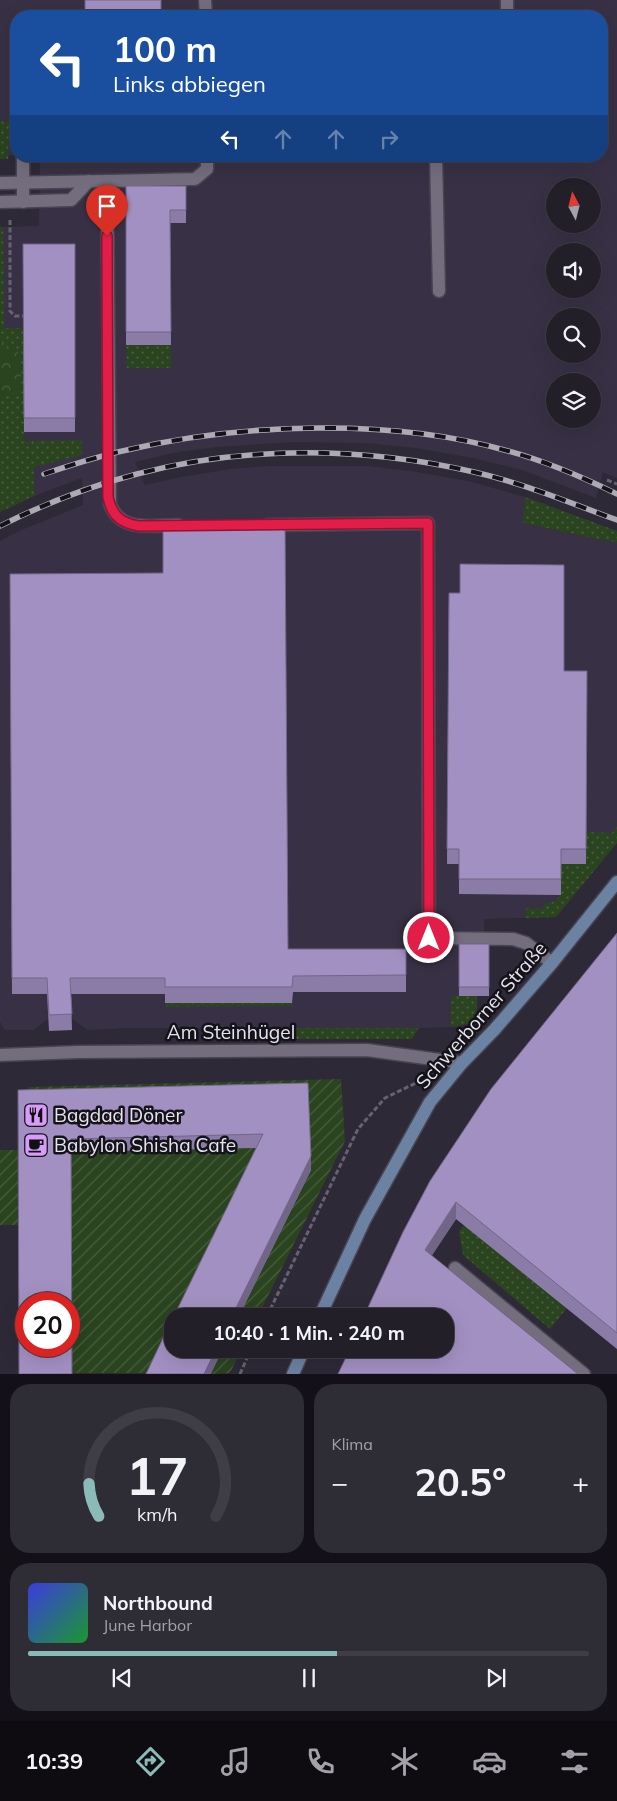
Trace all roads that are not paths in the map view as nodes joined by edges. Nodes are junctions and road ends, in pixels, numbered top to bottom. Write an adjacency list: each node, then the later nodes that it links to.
1 (23, 162): 6 (street)
2 (207, 162): 5 (street)
3 (436, 162): 10 (street)
4 (89, 181): 5 (street); 6 (street); 9 (street)
5 (107, 181): 11 (street)
6 (23, 182): 7 (street); 9 (street)
7 (0, 183)
8 (0, 202): 9 (street)
9 (23, 202)
10 (439, 291)
11 (189, 525)
12 (259, 525): 14 (street)
13 (617, 882): 14 (street, Schwerborner Straße)
14 (552, 963): 16 (street, Schwerborner Straße)
15 (0, 1055): 16 (street, Am Steinhügel)
16 (462, 1063): 18 (street, Schwerborner Straße)
17 (455, 1268): 21 (street)
18 (324, 1308)
19 (300, 1358): 20 (street)
20 (293, 1374)
21 (584, 1374)

